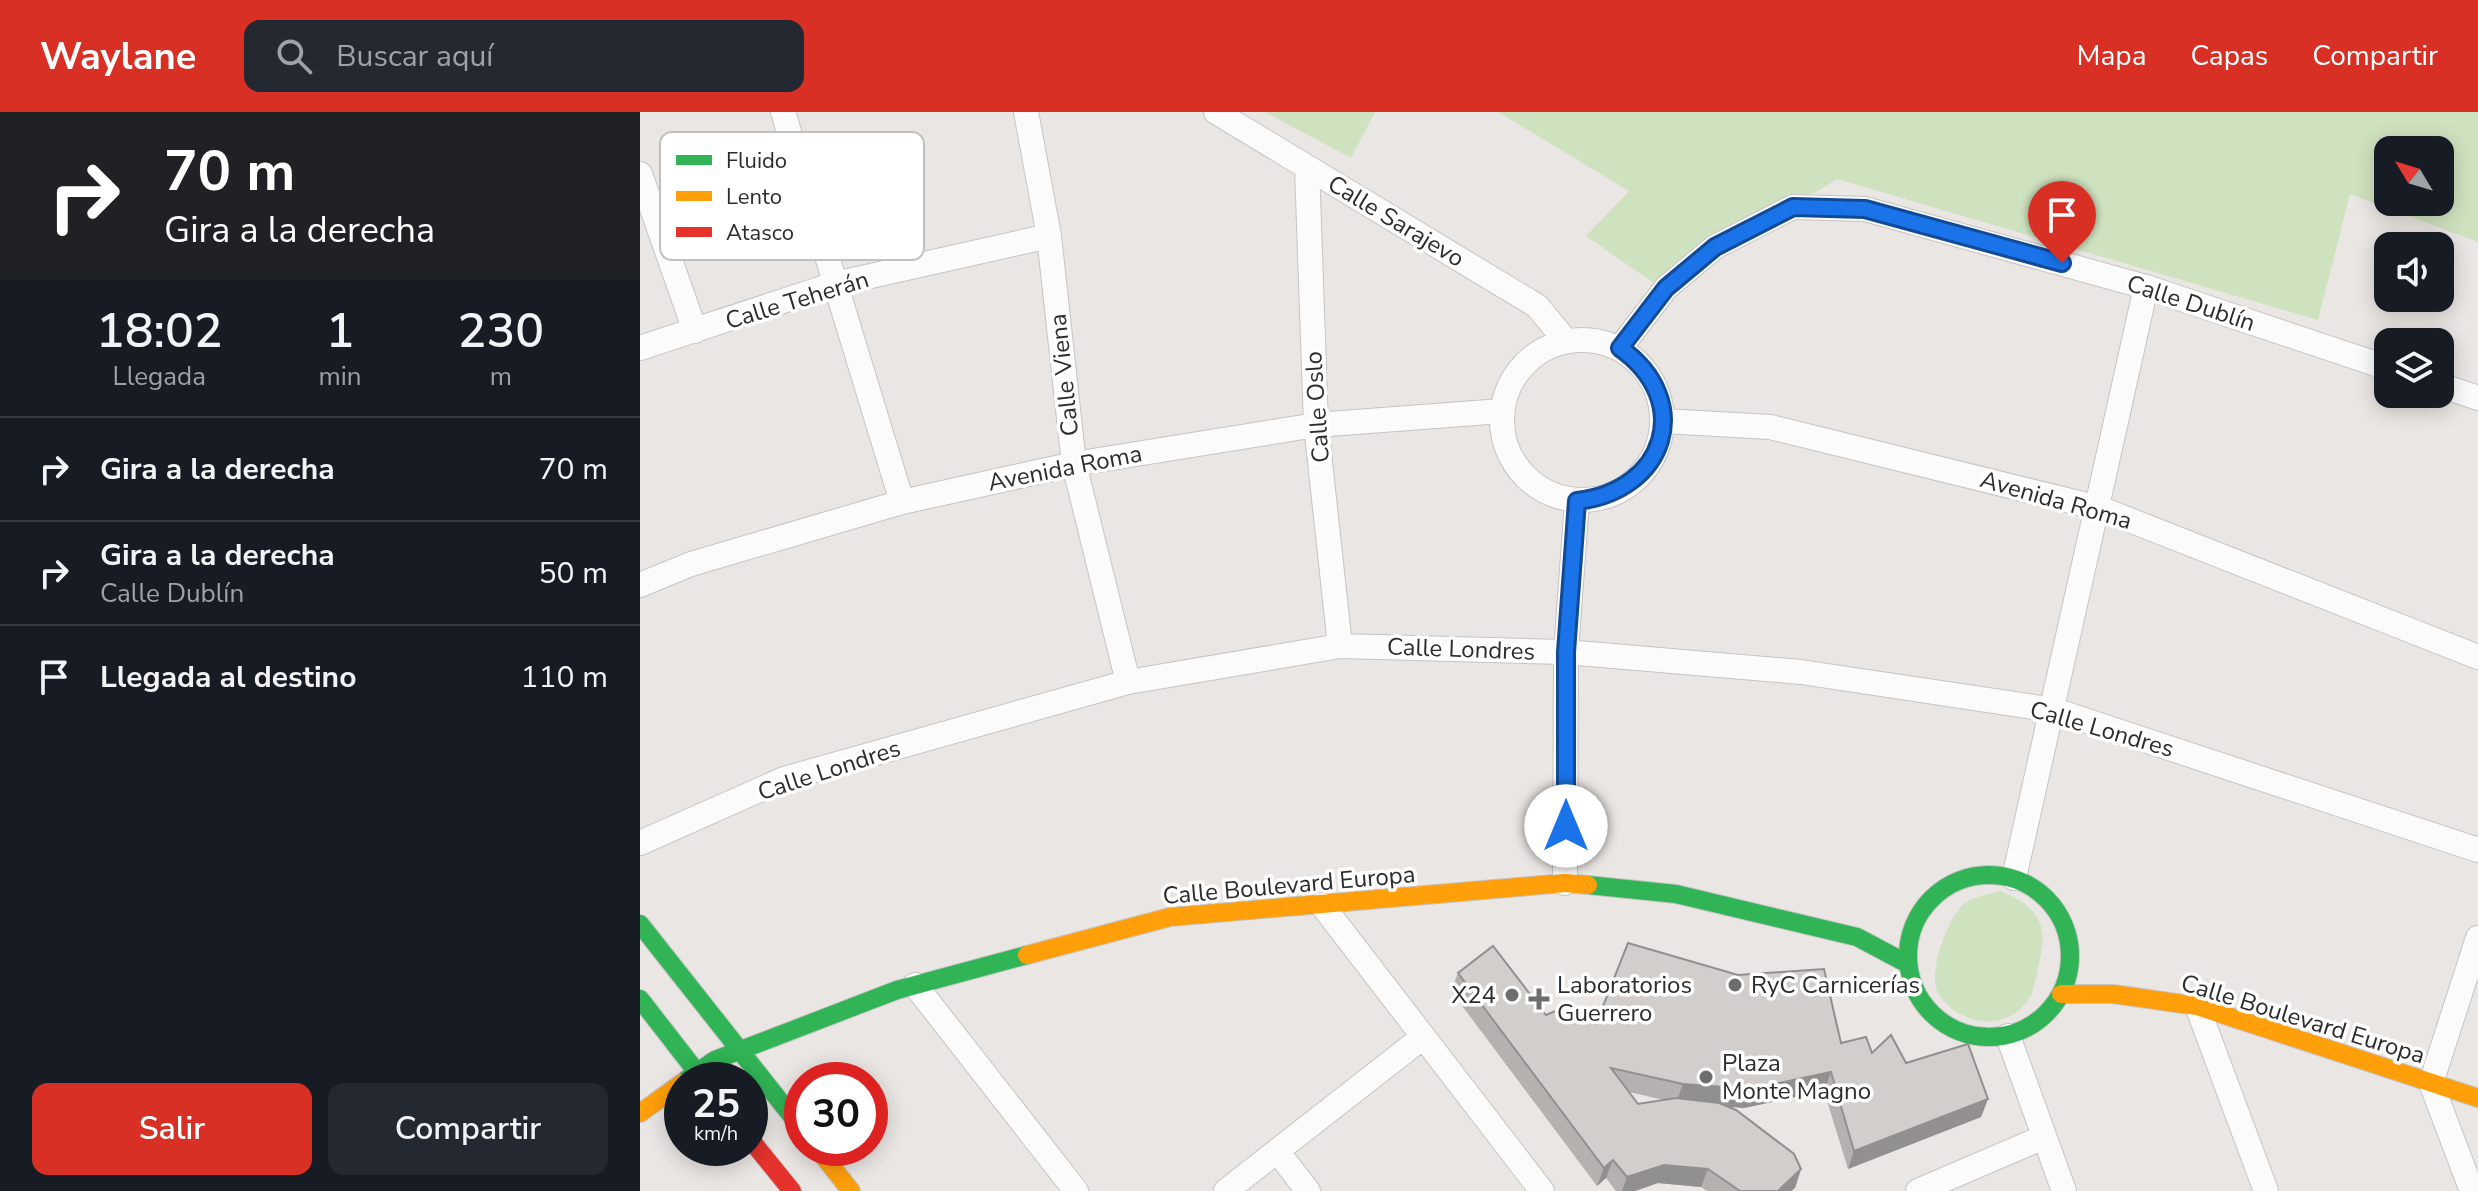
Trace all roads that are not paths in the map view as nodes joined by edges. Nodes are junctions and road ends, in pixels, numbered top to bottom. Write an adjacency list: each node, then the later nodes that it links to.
1 (783, 112): 4 (street)
2 (1026, 112): 8 (street, Calle Viena)
3 (1216, 112): 5 (street, Calle Sarajevo)
4 (789, 132)
5 (1307, 167): 14 (street, Calle Sarajevo); 22 (street, Calle Oslo)
6 (640, 174): 7 (street)
7 (660, 231)
8 (1049, 236): 11 (street, Calle Teherán); 23 (street, Calle Viena)
9 (670, 260): 13 (street)
10 (828, 260): 11 (street)
11 (835, 284): 13 (street, Calle Teherán); 25 (street)
12 (2146, 287): 16 (street, Calle Dublín); 17 (street, Calle Dublín); 26 (street)
13 (695, 331): 15 (street, Calle Teherán)
14 (1566, 341): 16 (street); 20 (street)
15 (640, 348)
16 (1620, 348): 21 (street)
17 (2374, 363)
18 (2454, 390): 19 (street)
19 (2478, 398)
20 (1502, 411): 22 (street, Avenida Roma); 24 (street)
21 (1663, 421): 24 (street); 26 (street, Avenida Roma)
22 (1316, 425): 23 (street, Avenida Roma); 28 (street, Calle Oslo)
23 (1074, 464): 25 (street, Avenida Roma); 31 (street, Calle Viena)
24 (1577, 501): 29 (street)
25 (902, 502): 27 (street, Avenida Roma)
26 (2099, 508): 30 (street, Avenida Roma); 32 (street)
27 (640, 585)
28 (1340, 646): 29 (street, Calle Londres); 31 (street, Calle Londres)
29 (1566, 652): 32 (street, Calle Londres); 36 (street)
30 (2478, 657)
31 (1128, 682): 33 (street, Calle Londres)
32 (2054, 710): 34 (street, Calle Londres); 35 (street)
33 (640, 843)
34 (2478, 850)
35 (2014, 878): 39 (main road); 42 (main road)
36 (1565, 883): 37 (main road, Calle Boulevard Europa); 40 (main road, Calle Boulevard Europa)
37 (1322, 905): 44 (main road, Calle Boulevard Europa); 50 (street)
38 (640, 924): 51 (main road)
39 (1899, 928): 40 (main road, Calle Boulevard Europa); 43 (main road)
40 (1857, 937): 43 (main road, Calle Boulevard Europa)
41 (2478, 938): 54 (street)
42 (2071, 962): 45 (main road); 46 (main road, Calle Boulevard Europa)
43 (1906, 963): 49 (main road)
44 (915, 985): 51 (main road, Calle Boulevard Europa); 65 (street)
45 (2061, 994): 46 (main road, Calle Boulevard Europa); 49 (main road)
46 (2113, 994): 48 (main road, Calle Boulevard Europa)
47 (640, 999): 52 (main road)
48 (2197, 1006): 54 (main road, Calle Boulevard Europa); 71 (street)
49 (2008, 1036): 59 (street)
50 (1423, 1037): 60 (street); 68 (street)
51 (741, 1050): 53 (main road, Calle Boulevard Europa); 57 (main road)
52 (681, 1062)
53 (721, 1062)
54 (2431, 1083): 56 (main road, Calle Boulevard Europa); 72 (street)
55 (664, 1097): 58 (main road, Calle Boulevard Europa)
56 (2478, 1098)
57 (784, 1106)
58 (640, 1113)
59 (2044, 1137): 69 (street); 70 (street)
60 (1277, 1151): 66 (street); 67 (street)
61 (768, 1161): 63 (main road)
62 (831, 1166): 64 (main road)
63 (792, 1191)
64 (851, 1191)
65 (1076, 1191)
66 (1226, 1191)
67 (1308, 1191)
68 (1542, 1191)
69 (1918, 1191)
70 (2064, 1191)
71 (2266, 1191)
72 (2472, 1191)

